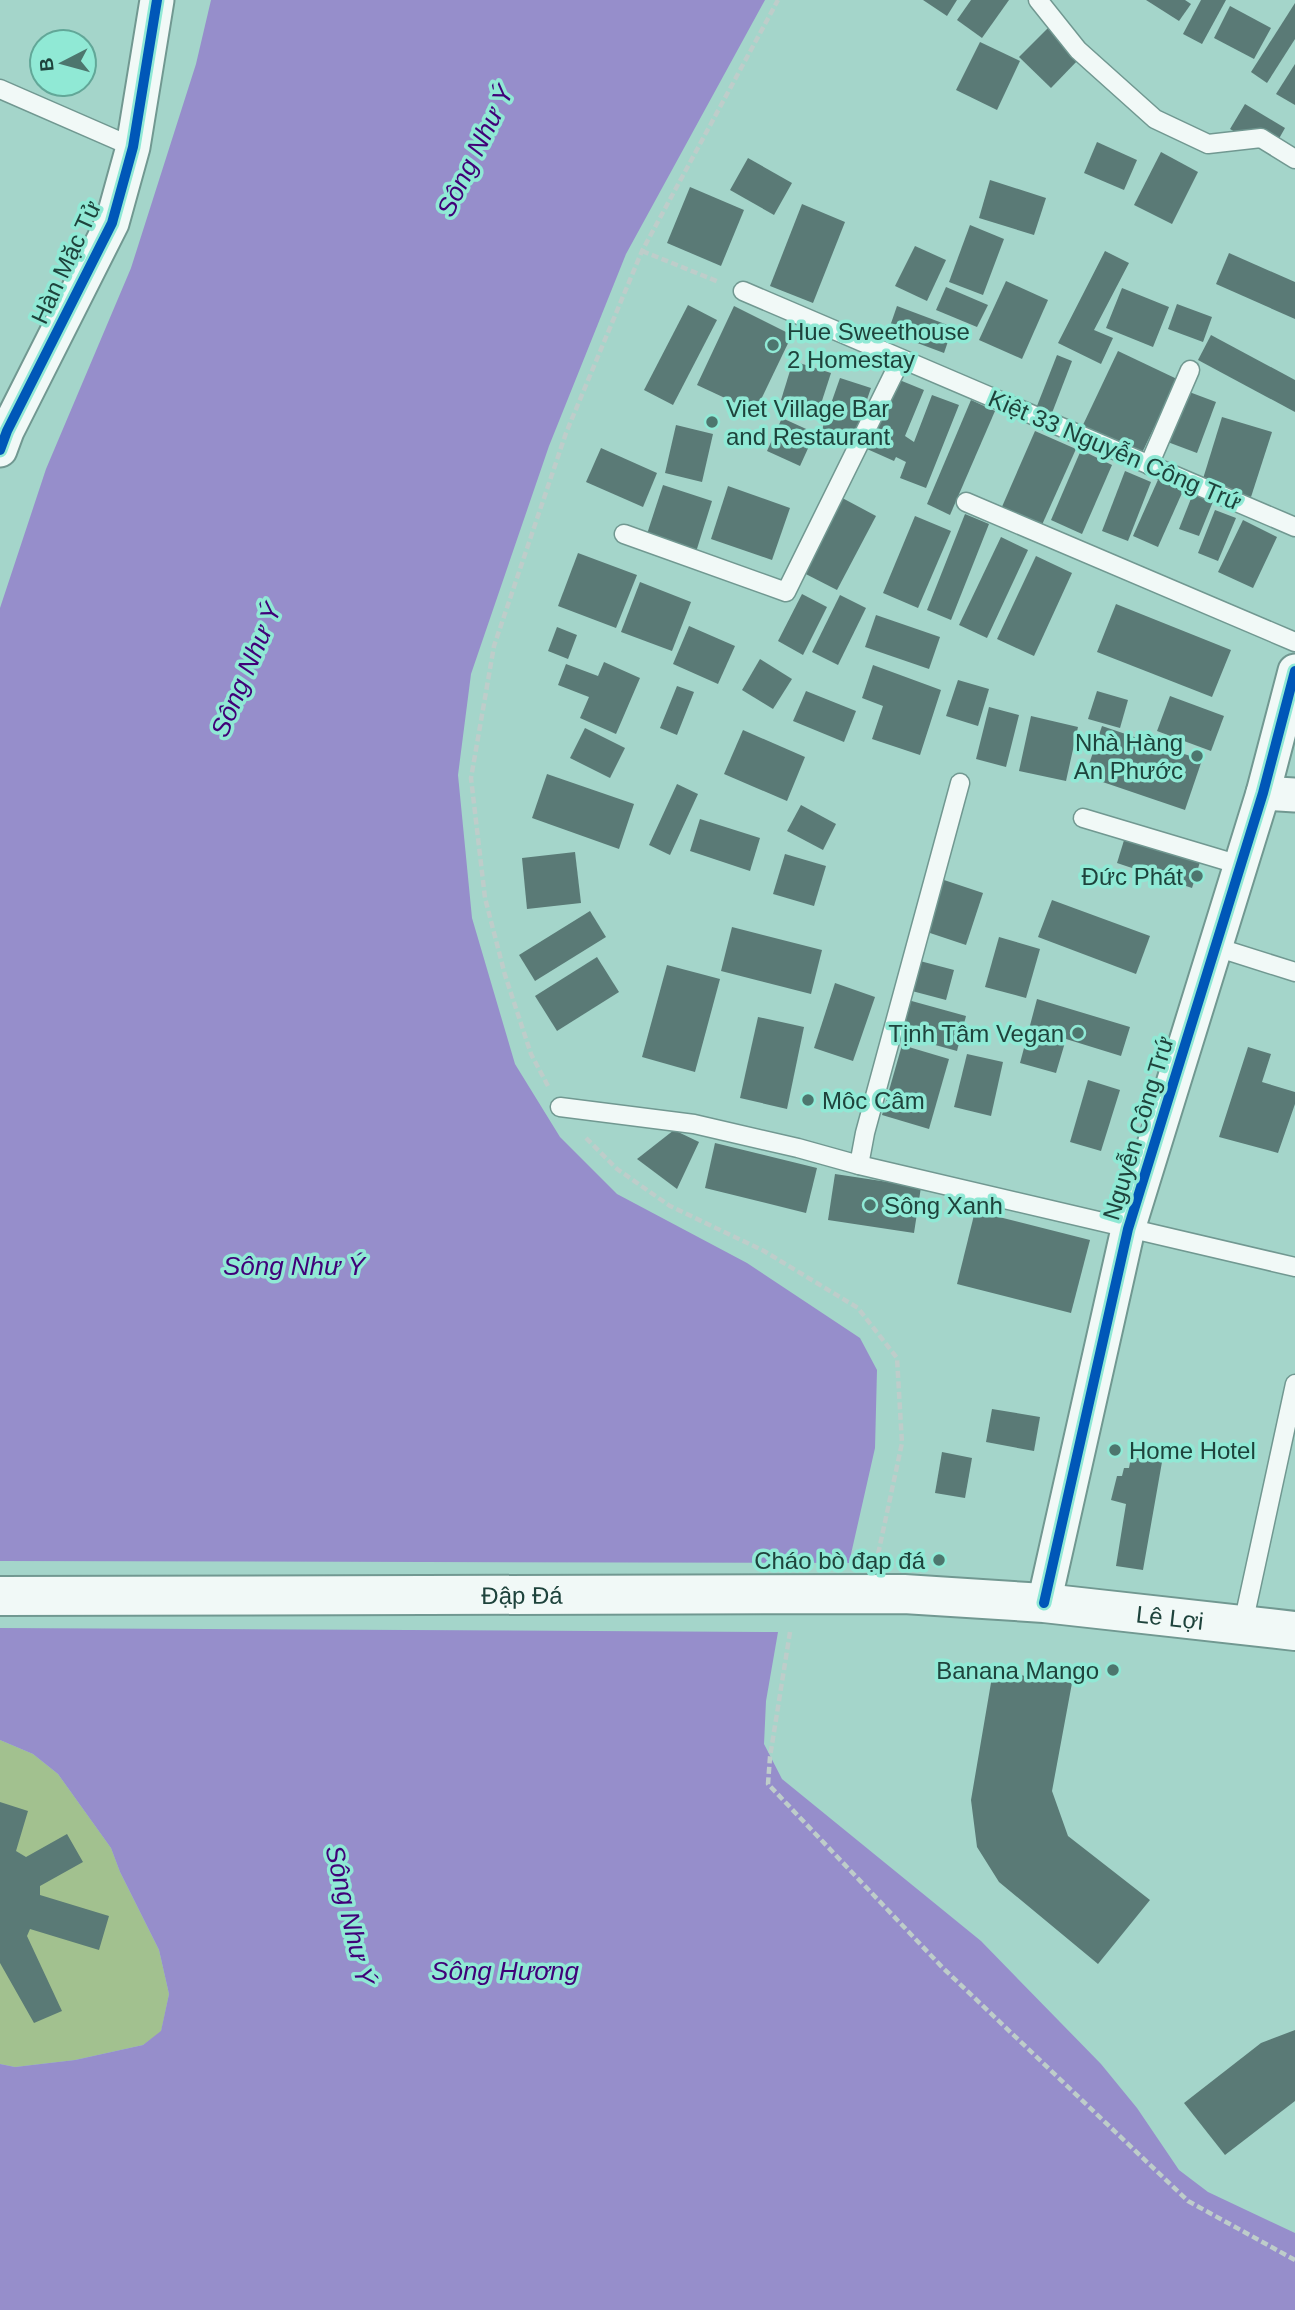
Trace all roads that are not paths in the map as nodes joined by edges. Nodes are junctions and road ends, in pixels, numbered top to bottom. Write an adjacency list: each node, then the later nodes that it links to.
1 (157, 0): 4 (street, Hàn Mặc Tử)
2 (1038, 0): 5 (lane)
3 (0, 89): 4 (lane)
4 (133, 147): 9 (street, Hàn Mặc Tử)
5 (1295, 159)
6 (743, 291): 7 (lane, Kiệt 33 Nguyễn Công Trứ)
7 (901, 359): 10 (lane, Kiệt 33 Nguyễn Công Trứ); 13 (lane)
8 (1190, 370): 10 (lane)
9 (1, 443)
10 (1149, 465): 12 (lane, Kiệt 33 Nguyễn Công Trứ)
11 (966, 502): 14 (lane)
12 (1295, 527)
13 (624, 534)
14 (1295, 642)
15 (1295, 671): 17 (street, Nguyễn Công Trứ)
16 (960, 783): 23 (lane)
17 (1279, 794): 19 (street, Nguyễn Công Trứ)
18 (1083, 818): 19 (lane)
19 (1240, 865): 20 (street, Nguyễn Công Trứ)
20 (1216, 947): 21 (lane); 24 (street, Nguyễn Công Trứ)
21 (1295, 972)
22 (560, 1107): 23 (lane)
23 (859, 1165): 24 (lane)
24 (1128, 1229): 25 (lane); 28 (street, Nguyễn Công Trứ)
25 (1295, 1267)
26 (1295, 1384): 29 (lane)
27 (0, 1596): 28 (main road, Đập Đá)
28 (1044, 1603): 29 (main road, Lê Lợi)
29 (1243, 1624): 30 (main road, Lê Lợi)
30 (1295, 1632)

